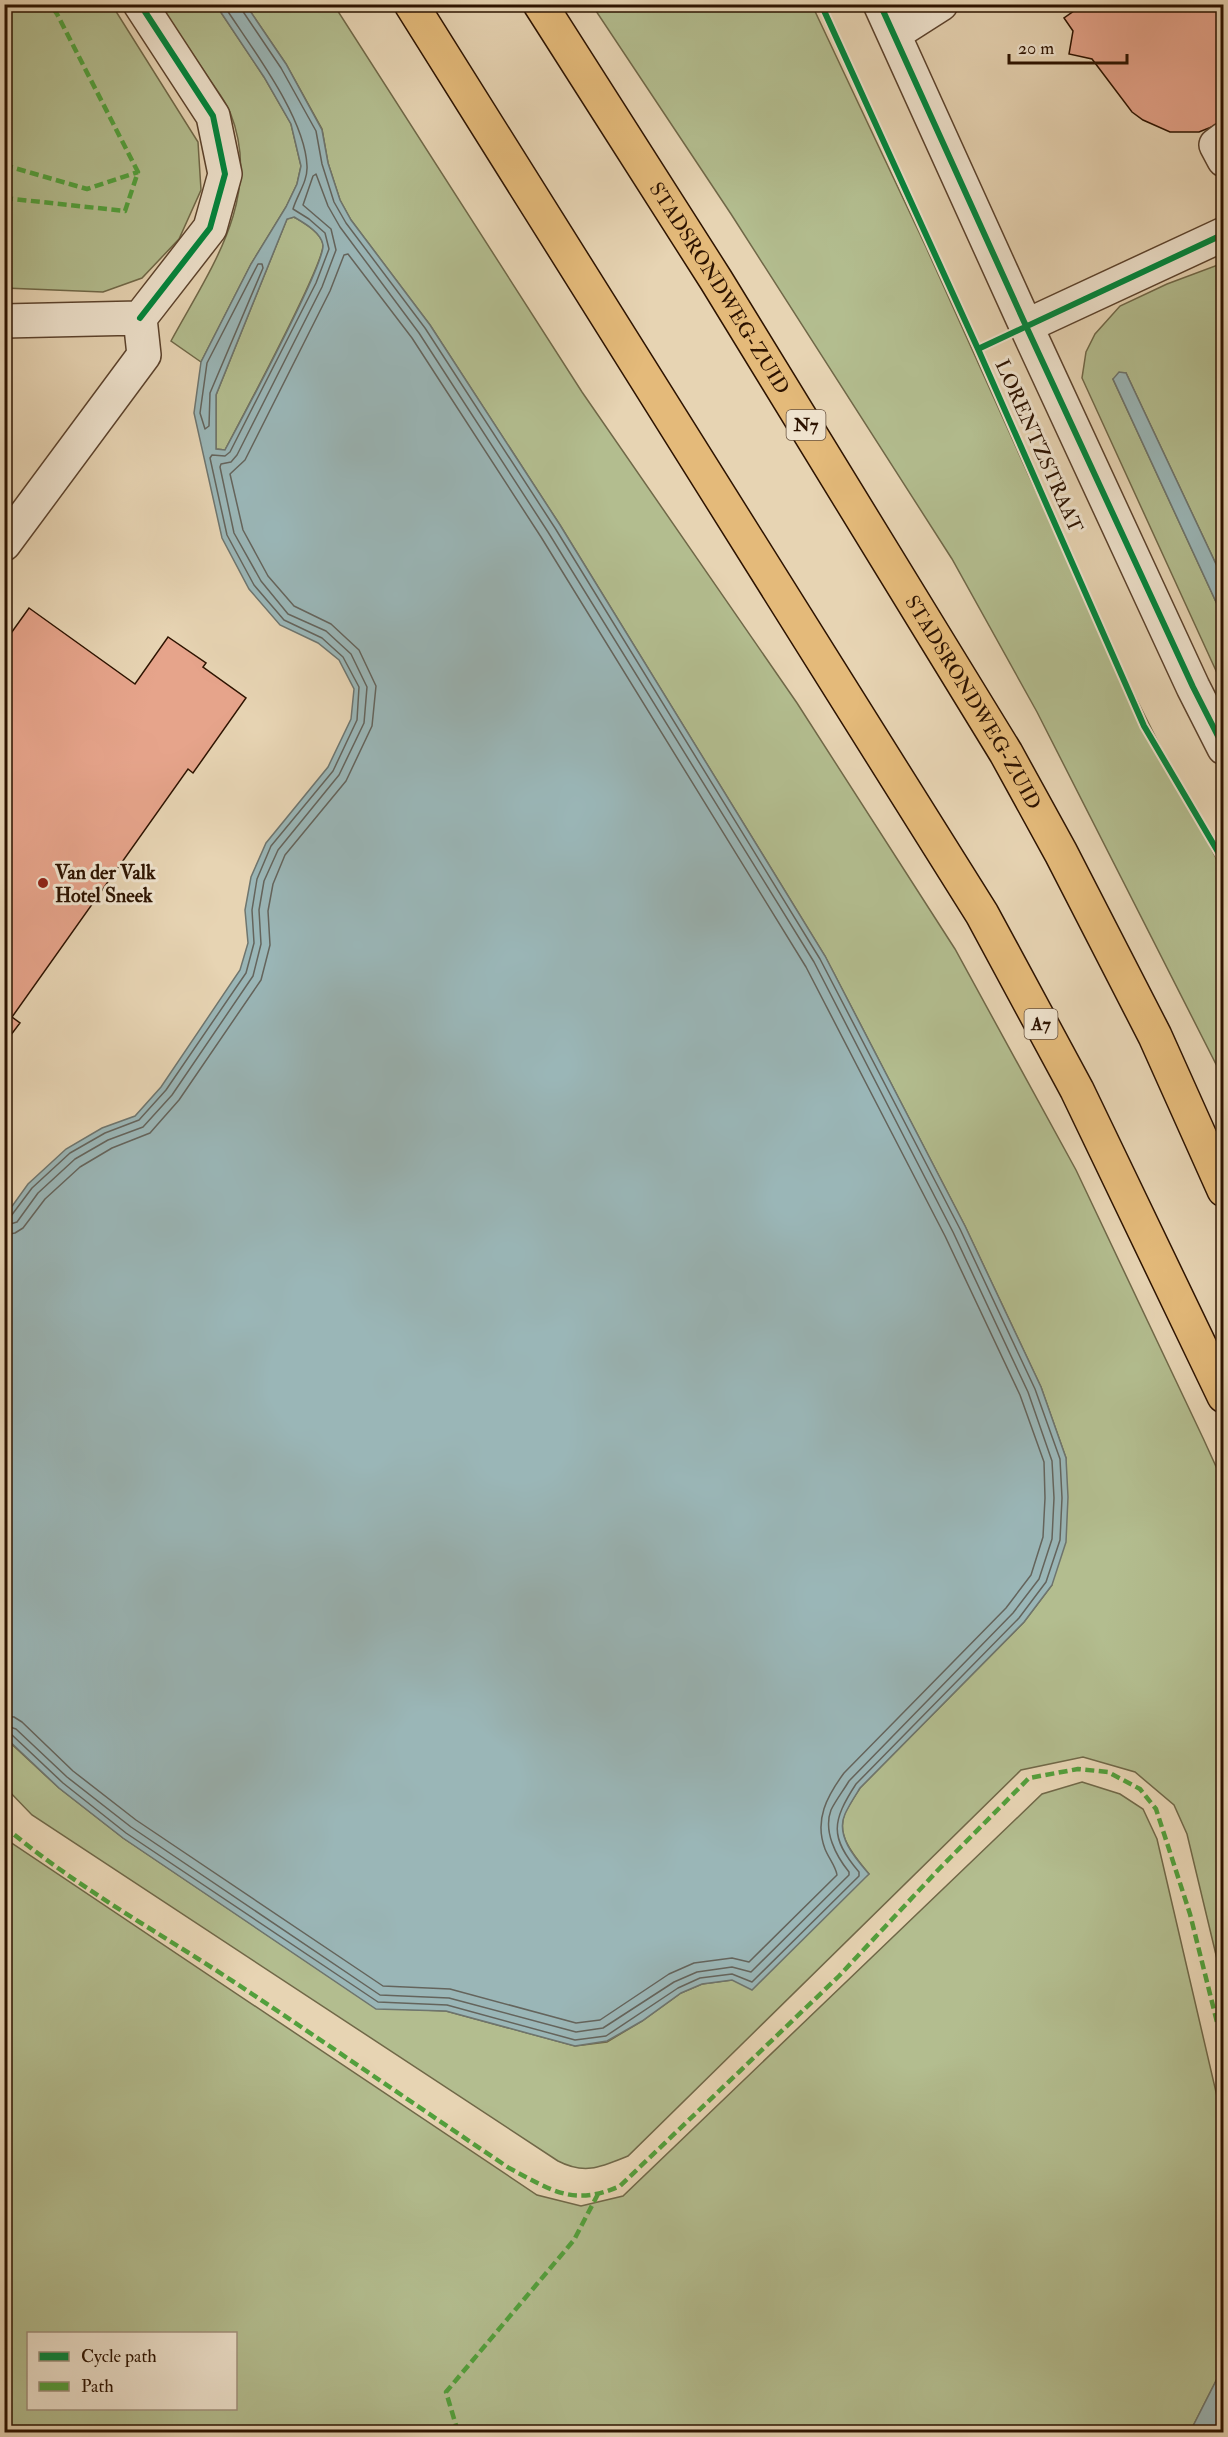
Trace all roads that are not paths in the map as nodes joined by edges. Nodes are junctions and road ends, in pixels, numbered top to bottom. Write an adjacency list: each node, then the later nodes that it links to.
1 (140, 4): 10 (street)
2 (411, 4): 16 (highway, A7)
3 (540, 4): 15 (highway, STADSRONDWEG-ZUID / N7)
4 (880, 4): 6 (street, LORENTZSTRAAT)
5 (940, 4): 6 (street)
6 (894, 34): 12 (street, LORENTZSTRAAT)
7 (1224, 139): 8 (street)
8 (1224, 160)
9 (1224, 234): 12 (street)
10 (140, 318): 11 (street); 13 (street)
11 (4, 321)
12 (1026, 326): 14 (street, LORENTZSTRAAT)
13 (4, 544)
14 (1224, 748)
15 (1224, 1190)
16 (1224, 1396)

